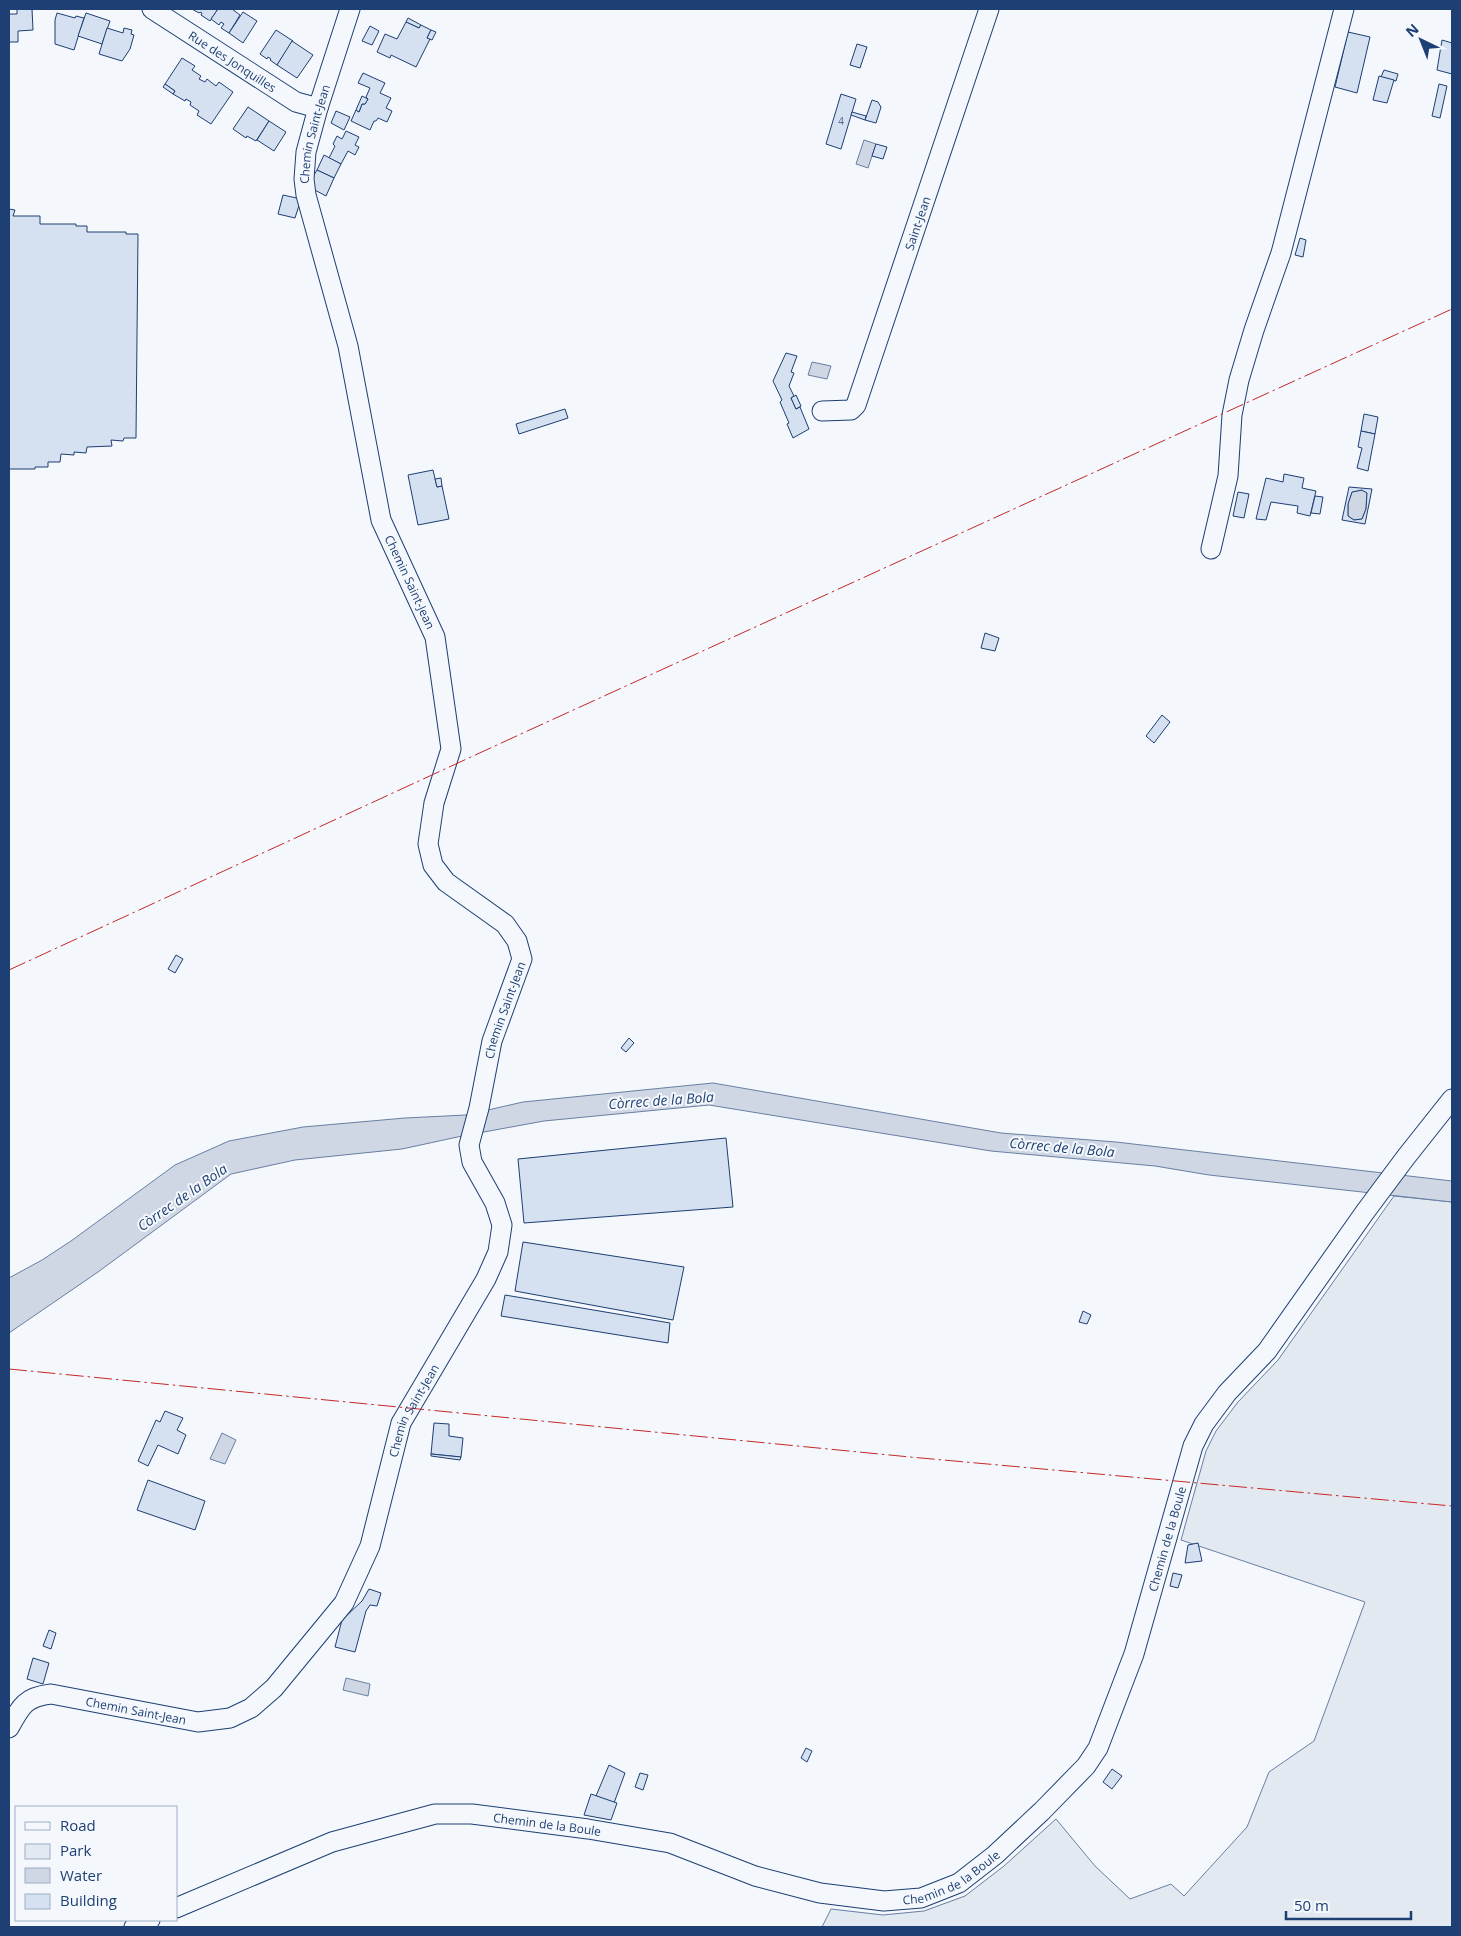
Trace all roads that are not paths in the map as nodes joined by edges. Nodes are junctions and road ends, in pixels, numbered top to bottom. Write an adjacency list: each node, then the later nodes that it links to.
1 (152, 9): 5 (street, Rue des Jonquilles)
2 (350, 9): 5 (street, Chemin Saint-Jean)
3 (988, 9): 6 (street, Saint-Jean)
4 (1344, 9): 7 (street)
5 (318, 108): 9 (street, Chemin Saint-Jean)
6 (822, 411)
7 (1211, 549)
8 (1452, 1099): 10 (street, Chemin de la Boule)
9 (9, 1728)
10 (178, 1907)
11 (148, 1921): 12 (street)
12 (134, 1927)

